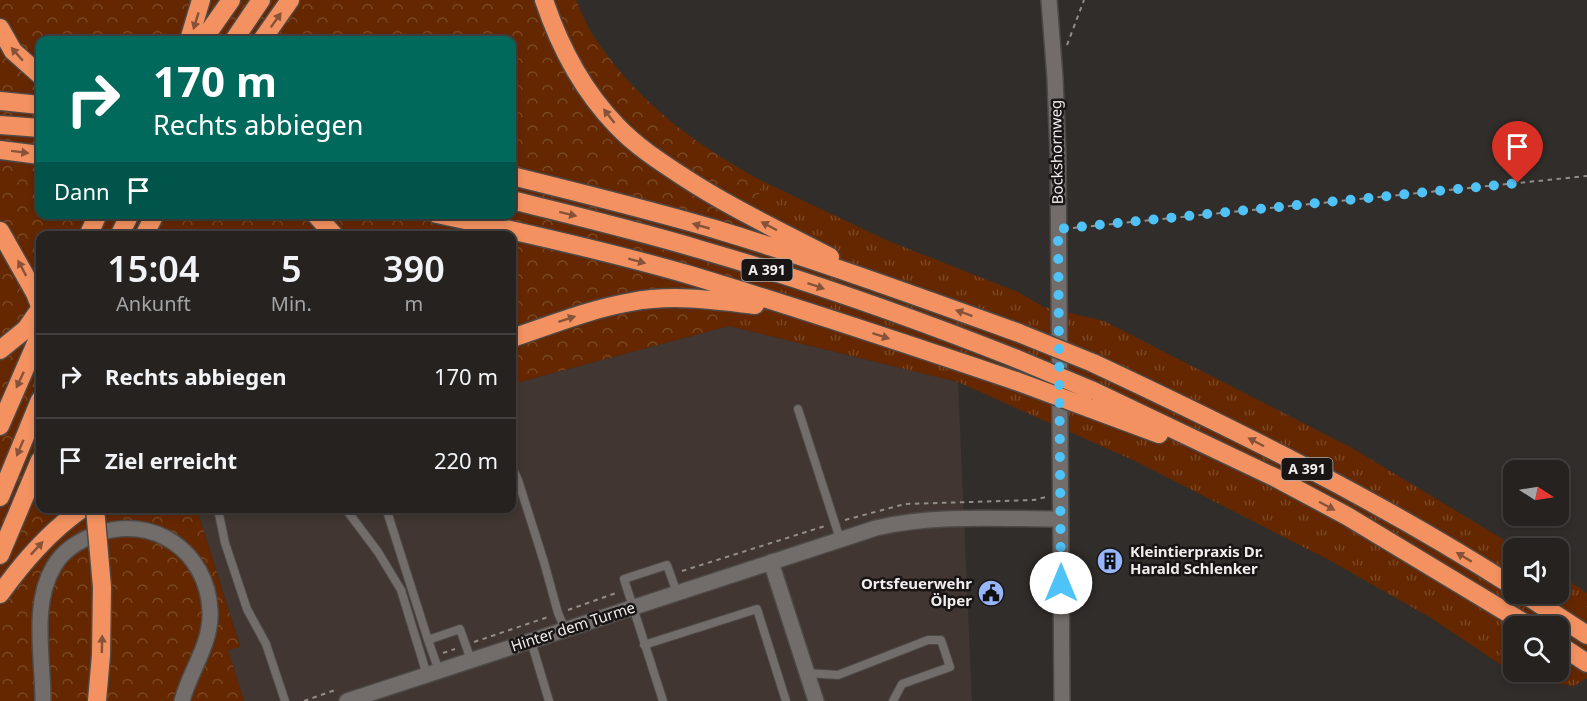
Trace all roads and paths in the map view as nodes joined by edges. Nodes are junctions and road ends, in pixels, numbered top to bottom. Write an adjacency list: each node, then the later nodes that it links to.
1 (201, 0): 9 (highway, one-way to 9)
2 (231, 0): 10 (highway)
3 (261, 0): 11 (highway)
4 (290, 0): 12 (highway, one-way to 4)
5 (544, 0): 29 (highway, one-way to 5)
6 (1049, 0): 26 (street, Bockshornweg)
7 (1084, 0): 13 (path)
8 (0, 28): 14 (highway, one-way to 8)
9 (190, 36)
10 (206, 36)
11 (237, 36)
12 (265, 36)
13 (1068, 45)
14 (36, 71)
15 (0, 101): 16 (highway)
16 (36, 105)
17 (0, 125): 18 (highway)
18 (36, 128)
19 (0, 150): 20 (highway, one-way to 20)
20 (36, 154)
21 (1587, 176): 26 (path)
22 (516, 177): 29 (highway, A 391, one-way to 22)
23 (516, 201): 36 (highway, A 391, one-way to 36, bridge)
24 (320, 219): 28 (highway)
25 (460, 219): 32 (highway, one-way to 32)
26 (1058, 229): 48 (street, Bockshornweg)
27 (0, 231): 30 (highway, one-way to 27)
28 (330, 231)
29 (877, 282): 52 (highway, A 391, one-way to 29, bridge)
30 (36, 297)
31 (36, 313): 35 (highway)
32 (825, 317): 33 (highway, one-way to 32); 36 (highway, one-way to 36, bridge)
33 (516, 337)
34 (36, 343): 39 (highway, one-way to 39)
35 (0, 350)
36 (1090, 399): 57 (highway, A 391, one-way to 57)
37 (798, 409): 49 (lane)
38 (36, 410): 42 (highway, one-way to 42)
39 (0, 426)
40 (36, 470): 50 (highway)
41 (516, 476): 58 (lane)
42 (0, 497)
43 (76, 513): 54 (highway, one-way to 43)
44 (95, 513): 71 (highway, one-way to 44, bridge)
45 (219, 513): 73 (lane)
46 (349, 513): 66 (lane)
47 (388, 513): 60 (lane)
48 (1060, 519): 49 (street, Hinter dem Turme); 79 (street, Bockshornweg)
49 (840, 539): 51 (street, Hinter dem Turme)
50 (0, 555)
51 (771, 562): 53 (street, Hinter dem Turme); 67 (street)
52 (1503, 580)
53 (677, 593): 56 (street, Hinter dem Turme); 56 (lane)
54 (0, 594)
55 (1539, 604): 59 (highway)
56 (632, 607): 58 (street, Hinter dem Turme); 62 (lane)
57 (1513, 616)
58 (565, 629): 61 (street, Hinter dem Turme)
59 (1587, 635)
60 (428, 640): 64 (lane); 66 (lane)
61 (531, 641): 64 (street, Hinter dem Turme); 75 (lane)
62 (644, 645): 76 (lane); 77 (lane)
63 (1569, 651): 65 (highway)
64 (471, 660): 66 (street, Hinter dem Turme)
65 (1587, 663)
66 (433, 673): 68 (street, Hinter dem Turme)
67 (807, 673): 69 (street); 78 (lane)
68 (377, 696): 74 (street, Hinter dem Turme)
69 (817, 700)
70 (43, 701): 72 (street)
71 (97, 701)
72 (182, 701)
73 (285, 701)
74 (347, 701)
75 (549, 701)
76 (663, 701)
77 (786, 701)
78 (893, 701)
79 (1062, 701)

